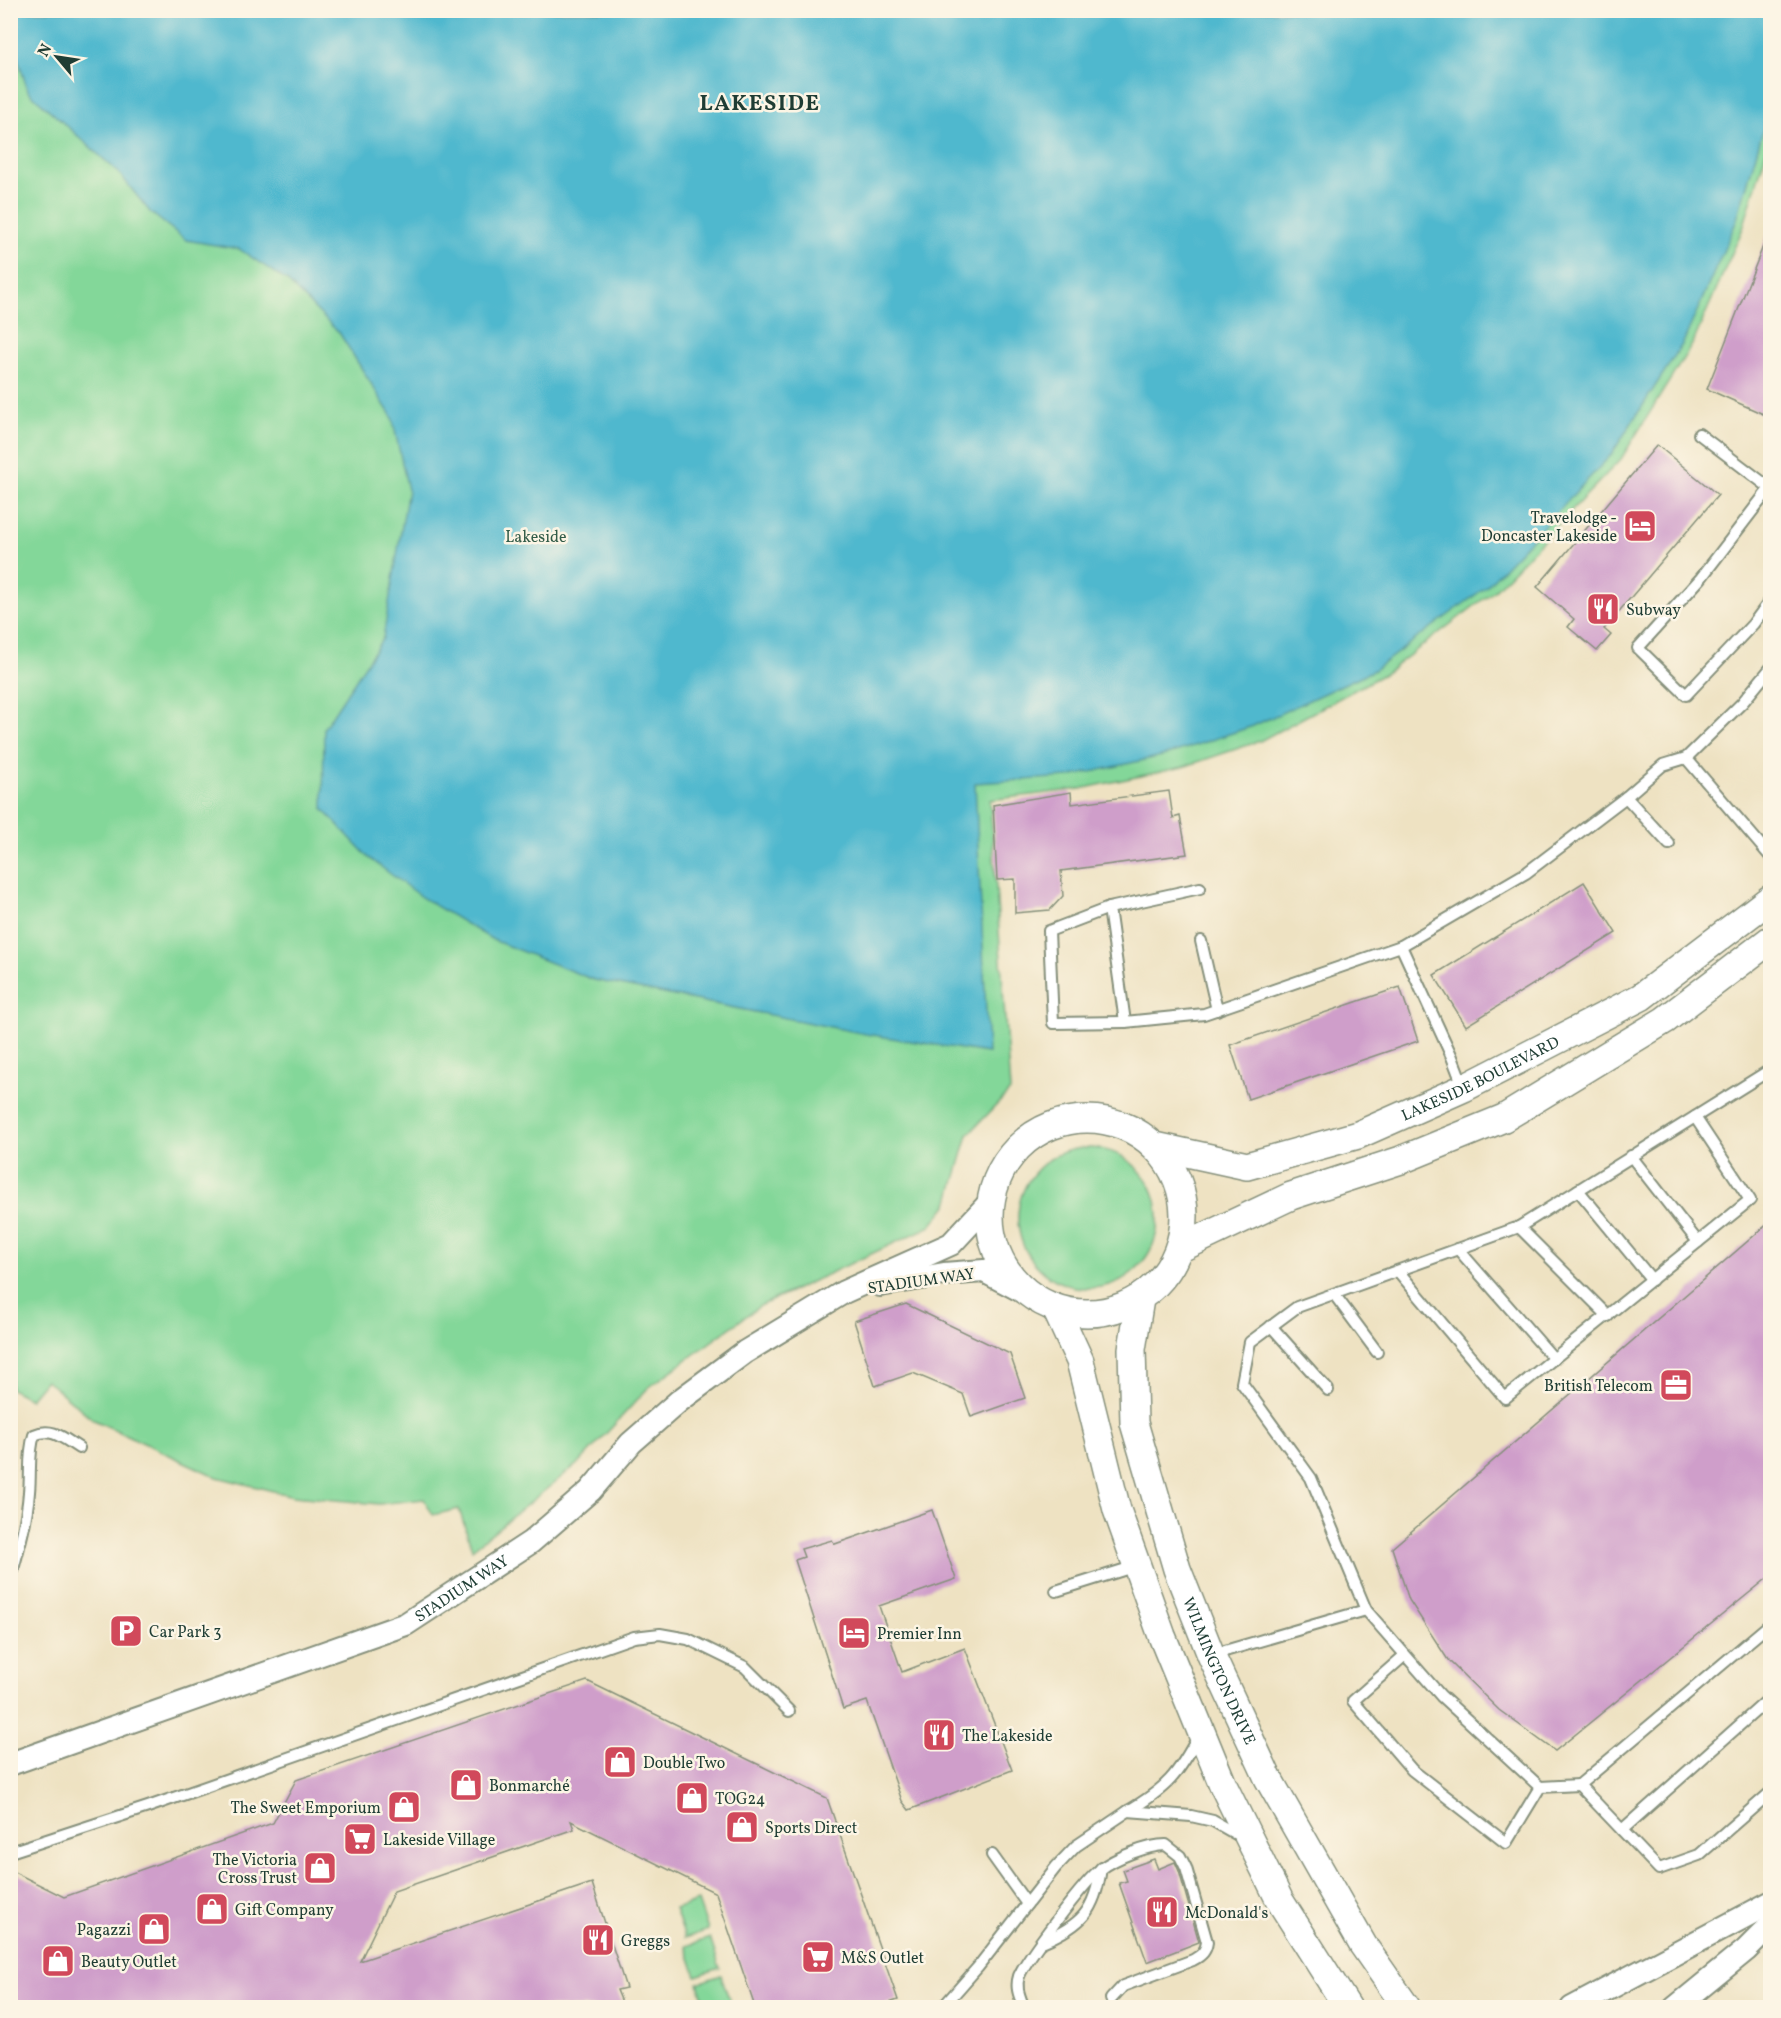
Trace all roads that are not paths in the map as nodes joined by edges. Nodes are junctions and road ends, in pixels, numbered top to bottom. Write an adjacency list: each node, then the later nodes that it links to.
1 (1698, 434): 2 (lane)
2 (1770, 488): 3 (lane)
3 (1770, 601)
4 (1770, 669): 5 (lane)
5 (1686, 758): 6 (lane); 8 (lane)
6 (1626, 797): 7 (lane); 14 (lane)
7 (1669, 844)
8 (1770, 856)
9 (1200, 888): 11 (lane)
10 (1770, 899): 18 (street, LAKESIDE BOULEVARD)
11 (1109, 908): 16 (lane); 16 (lane)
12 (1770, 940): 27 (street)
13 (1201, 941): 15 (lane)
14 (1401, 945): 15 (lane); 18 (lane)
15 (1217, 1010): 16 (lane)
16 (1125, 1022)
17 (1770, 1070): 19 (lane)
18 (1464, 1088): 20 (street, LAKESIDE BOULEVARD)
19 (1695, 1117): 21 (lane); 25 (lane)
20 (1155, 1146): 23 (street); 27 (street)
21 (1631, 1156): 22 (lane); 25 (lane)
22 (1578, 1190): 24 (lane); 29 (lane)
23 (991, 1201): 30 (street, STADIUM WAY); 31 (street)
24 (1519, 1227): 26 (lane); 35 (lane)
25 (1698, 1242): 29 (lane)
26 (1458, 1249): 28 (lane); 38 (lane)
27 (1179, 1250): 33 (street)
28 (1398, 1271): 32 (lane); 38 (lane)
29 (1652, 1280): 35 (lane)
30 (844, 1292): 31 (street, STADIUM WAY); 51 (street, STADIUM WAY)
31 (1028, 1294): 34 (street)
32 (1334, 1294): 36 (lane); 37 (lane)
33 (1140, 1299): 34 (street); 46 (street, WILMINGTON DRIVE)
34 (1056, 1309): 41 (street)
35 (1608, 1316): 38 (lane)
36 (1271, 1326): 39 (lane); 44 (lane)
37 (1377, 1352)
38 (1554, 1359)
39 (1328, 1390)
40 (79, 1448): 42 (lane)
41 (1137, 1565): 43 (lane); 50 (street)
42 (10, 1580)
43 (1056, 1591)
44 (1366, 1610): 46 (lane); 47 (lane)
45 (1770, 1624): 52 (lane)
46 (1211, 1655): 69 (street, WILMINGTON DRIVE)
47 (1405, 1655): 53 (lane); 53 (lane)
48 (1770, 1698): 56 (lane)
49 (789, 1711): 58 (lane)
50 (1201, 1731): 55 (lane); 57 (street)
51 (10, 1764)
52 (1579, 1785): 53 (lane); 56 (lane)
53 (1540, 1787)
54 (1770, 1793): 56 (lane)
55 (1128, 1811): 57 (lane); 62 (lane)
56 (1622, 1830)
57 (1251, 1843): 68 (street)
58 (10, 1852)
59 (992, 1855): 62 (lane)
60 (1101, 1868): 64 (lane); 64 (lane); 65 (lane)
61 (1770, 1903): 70 (street)
62 (1027, 1904): 66 (lane)
63 (1770, 1926): 71 (street)
64 (1042, 1942): 67 (lane)
65 (1111, 1999)
66 (942, 2007)
67 (1024, 2007)
68 (1348, 2007)
69 (1407, 2007)
70 (1572, 2007)
71 (1675, 2007)

